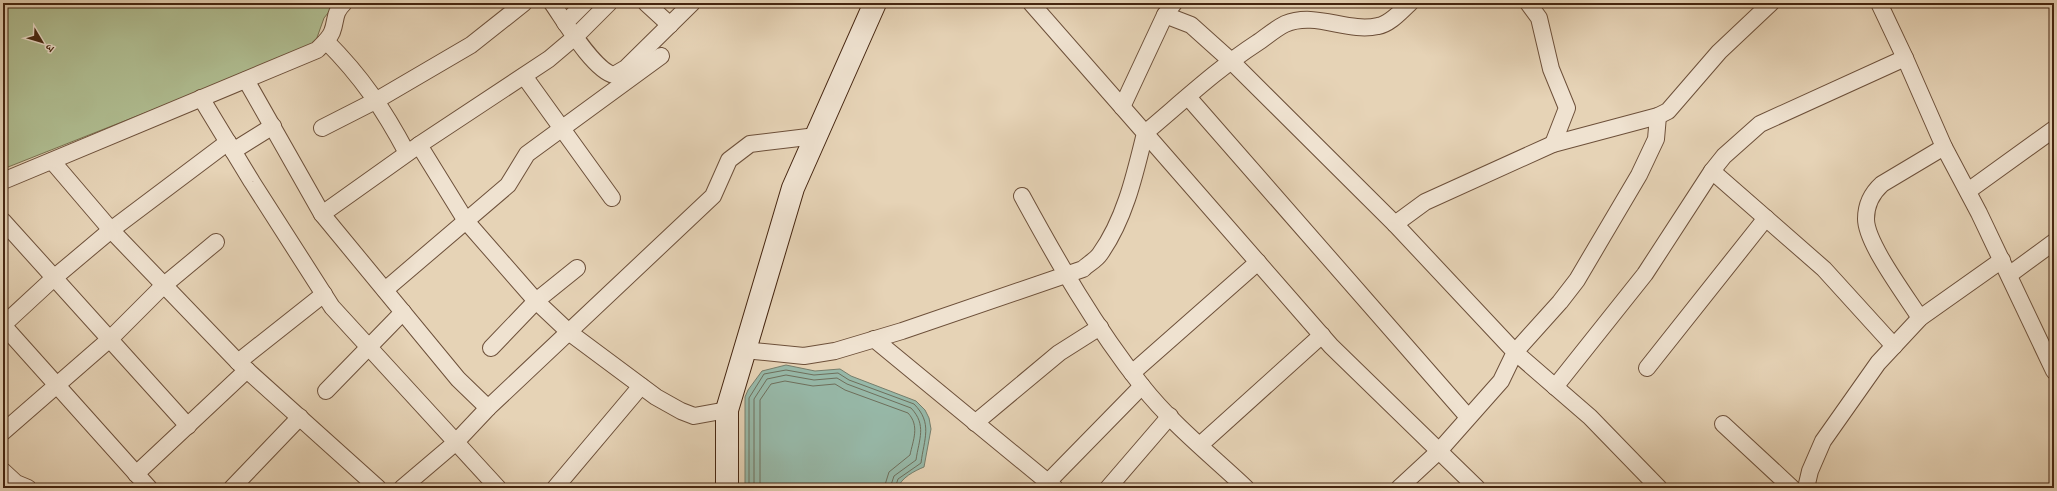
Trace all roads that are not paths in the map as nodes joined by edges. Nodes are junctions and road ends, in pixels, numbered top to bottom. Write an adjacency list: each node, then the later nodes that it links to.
1 (344, 3): 18 (street)
2 (524, 3): 26 (street)
3 (552, 3): 15 (street)
4 (585, 3): 15 (street)
5 (608, 3): 17 (street)
6 (646, 3): 16 (street)
7 (692, 3): 16 (street)
8 (875, 3): 34 (main road)
9 (1031, 3): 27 (street)
10 (1410, 3): 21 (street)
11 (1528, 3): 35 (street)
12 (1771, 3): 28 (street)
13 (1879, 3): 20 (street)
14 (1170, 9): 21 (street); 27 (street)
15 (565, 23): 17 (street)
16 (670, 25): 17 (street)
17 (575, 37): 22 (street)
18 (326, 41): 23 (street); 26 (street)
19 (661, 56): 31 (street)
20 (1906, 58): 37 (street); 40 (street)
21 (1230, 60): 24 (street); 49 (street)
22 (524, 76): 31 (street); 38 (street)
23 (246, 80): 25 (street); 29 (street)
24 (1188, 97): 33 (street); 89 (street)
25 (201, 98): 36 (street); 39 (street)
26 (377, 100): 30 (street); 38 (street)
27 (1122, 107): 33 (street)
28 (1658, 116): 35 (street); 75 (street)
29 (273, 126): 36 (street); 45 (street)
30 (322, 128)
31 (563, 128): 44 (street); 48 (street)
32 (2054, 130): 42 (street)
33 (1145, 133): 54 (street); 56 (street)
34 (816, 136): 67 (street); 74 (main road)
35 (1553, 144): 49 (street)
36 (230, 146): 50 (street); 61 (street)
37 (1944, 147): 42 (street); 64 (street)
38 (413, 149): 45 (street); 48 (street)
39 (52, 161): 41 (street); 50 (street)
40 (1712, 171): 46 (street); 83 (street)
41 (3, 181)
42 (1968, 191): 53 (street)
43 (1022, 196): 56 (street)
44 (612, 198)
45 (322, 214): 60 (street)
46 (1766, 218): 72 (street); 77 (street)
47 (3, 221): 58 (street)
48 (466, 221): 60 (street); 62 (street)
49 (1395, 224): 75 (street)
50 (111, 230): 58 (street); 59 (street)
51 (216, 242): 59 (street)
52 (2054, 242): 57 (street)
53 (2002, 260): 57 (street); 64 (street)
54 (1258, 262): 68 (street); 79 (street)
55 (577, 268): 62 (street)
56 (1065, 275): 66 (street); 70 (street)
57 (2009, 275): 78 (street)
58 (55, 277): 65 (street); 69 (street)
59 (163, 286): 69 (street); 76 (street)
60 (385, 290): 63 (street)
61 (324, 294): 71 (street); 76 (street)
62 (536, 301): 67 (street); 73 (street)
63 (403, 312): 71 (street); 85 (street)
64 (1920, 318): 72 (street)
65 (3, 325): 80 (street)
66 (1100, 327): 79 (street); 90 (street)
67 (570, 333): 81 (street); 85 (street)
68 (1322, 335): 95 (street); 96 (street)
69 (111, 338): 80 (street); 92 (street)
70 (874, 339): 74 (street); 90 (street)
71 (368, 346): 84 (street); 94 (street)
72 (1894, 346): 114 (street)
73 (491, 348)
74 (744, 350): 86 (main road)
75 (1515, 352): 83 (street); 89 (street)
76 (242, 366): 88 (street); 92 (street)
77 (1647, 368)
78 (2054, 371)
79 (1132, 373): 82 (street)
80 (56, 386): 93 (street); 97 (street)
81 (641, 386): 86 (street); 106 (street)
82 (1142, 386): 87 (street); 99 (street)
83 (1555, 387): 112 (street)
84 (326, 391)
85 (488, 408): 94 (street)
86 (727, 410): 107 (main road)
87 (1170, 416): 95 (street); 108 (street)
88 (300, 417): 102 (street); 103 (street)
89 (1468, 417): 96 (street)
90 (975, 423): 99 (street)
91 (1723, 424): 113 (street)
92 (188, 426): 97 (street)
93 (3, 432)
94 (455, 442): 104 (street); 105 (street)
95 (1200, 445): 109 (street)
96 (1439, 451): 110 (street); 111 (street)
97 (136, 474): 101 (street)
98 (5, 478): 100 (street)
99 (1045, 484)
100 (28, 488)
101 (149, 488)
102 (232, 488)
103 (378, 488)
104 (402, 488)
105 (498, 488)
106 (555, 488)
107 (727, 488)
108 (1108, 488)
109 (1246, 488)
110 (1398, 488)
111 (1477, 488)
112 (1658, 488)
113 (1792, 488)
114 (1806, 488)

